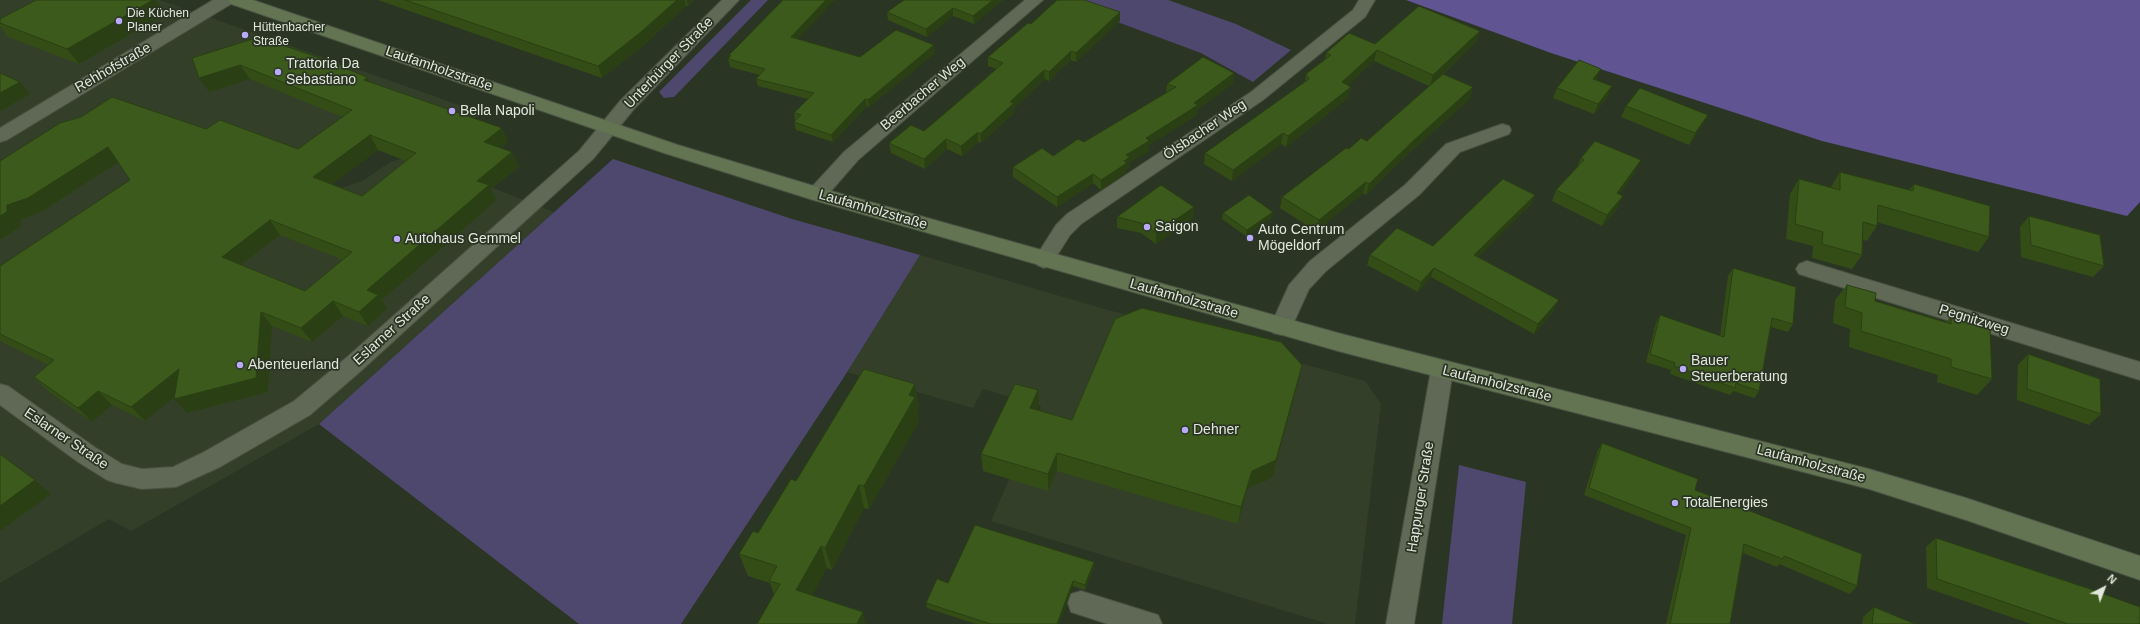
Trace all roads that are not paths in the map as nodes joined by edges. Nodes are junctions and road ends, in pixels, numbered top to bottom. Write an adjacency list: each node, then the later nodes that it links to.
1 (225, 0): 8 (street, Rehhofstraße)
2 (237, 0): 6 (main road, Laufamholzstraße)
3 (731, 0): 6 (street, Unterbürger Straße)
4 (1035, 0): 9 (street, Beerbacher Weg)
5 (1367, 0): 10 (street, Ölsbacher Weg)
6 (608, 128): 9 (main road, Laufamholzstraße); 15 (street, Eslarner Straße)
7 (1502, 130): 12 (street)
8 (0, 136)
9 (817, 194): 10 (main road, Laufamholzstraße)
10 (1044, 260): 12 (main road, Laufamholzstraße)
11 (1807, 269): 14 (street, Pegnitzweg)
12 (1281, 326): 13 (main road, Laufamholzstraße)
13 (1442, 370): 16 (main road, Laufamholzstraße); 19 (street, Happurger Straße)
14 (2140, 371)
15 (0, 393)
16 (2140, 568)
17 (1082, 603): 18 (street)
18 (1148, 624)
19 (1400, 624)

